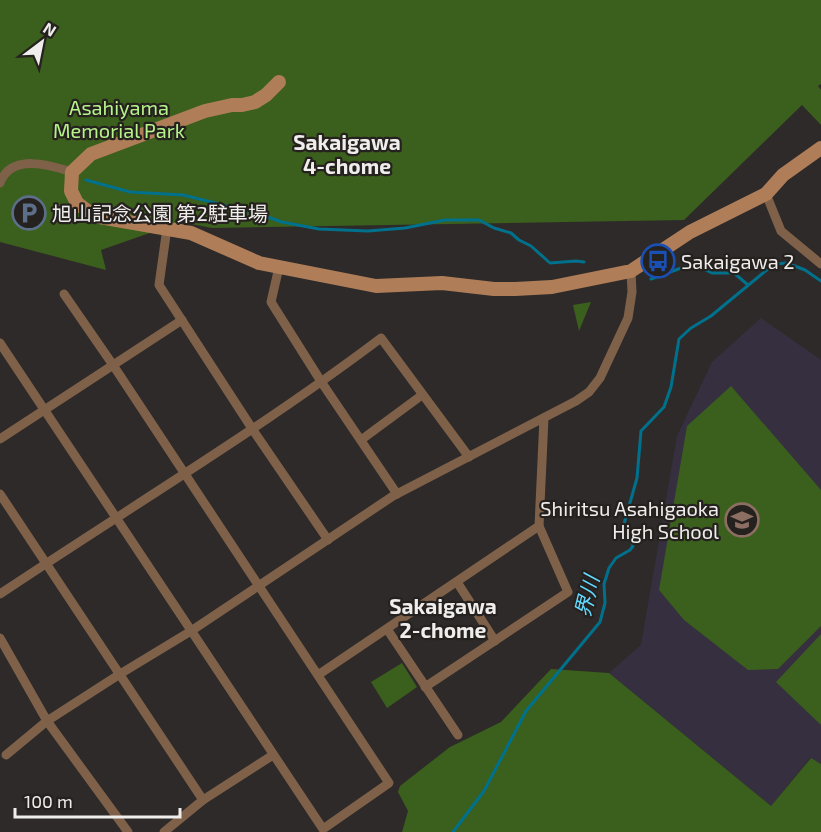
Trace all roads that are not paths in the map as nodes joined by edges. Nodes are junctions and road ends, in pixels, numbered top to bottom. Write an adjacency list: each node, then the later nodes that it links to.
1 (279, 82): 3 (street)
2 (821, 148): 5 (street)
3 (72, 172): 4 (street); 6 (street)
4 (0, 183)
5 (766, 194): 7 (street); 9 (street)
6 (167, 228): 8 (street); 11 (street)
7 (821, 264)
8 (279, 267): 9 (street); 14 (street)
9 (631, 271): 17 (street)
10 (64, 294): 13 (street)
11 (182, 320): 13 (street); 18 (street)
12 (0, 343): 16 (street)
13 (113, 365): 16 (street); 22 (street)
14 (322, 383): 15 (street); 18 (street); 20 (street)
15 (422, 395): 20 (street); 21 (street)
16 (44, 411): 19 (street); 25 (street)
17 (544, 418): 21 (street); 26 (street)
18 (253, 430): 22 (street); 27 (street)
19 (0, 439)
20 (361, 440): 24 (street)
21 (469, 457): 24 (street)
22 (185, 474): 25 (street); 30 (street)
23 (0, 494): 28 (street)
24 (397, 494): 27 (street)
25 (117, 519): 28 (street); 33 (street)
26 (539, 526): 29 (street); 35 (street)
27 (328, 540): 30 (street)
28 (46, 564): 31 (street); 36 (street)
29 (457, 582): 32 (street); 35 (street)
30 (258, 586): 33 (street); 37 (street)
31 (0, 594)
32 (387, 629): 37 (street); 38 (street)
33 (191, 631): 36 (street); 42 (street)
34 (0, 638): 39 (street)
35 (495, 641): 38 (street)
36 (120, 674): 39 (street); 43 (street)
37 (318, 675): 44 (street)
38 (425, 687): 40 (street)
39 (47, 721): 41 (street); 45 (street)
40 (458, 735)
41 (6, 755)
42 (273, 755): 43 (street); 44 (street)
43 (203, 800): 46 (street)
44 (320, 830)
45 (128, 832)
46 (164, 832)

